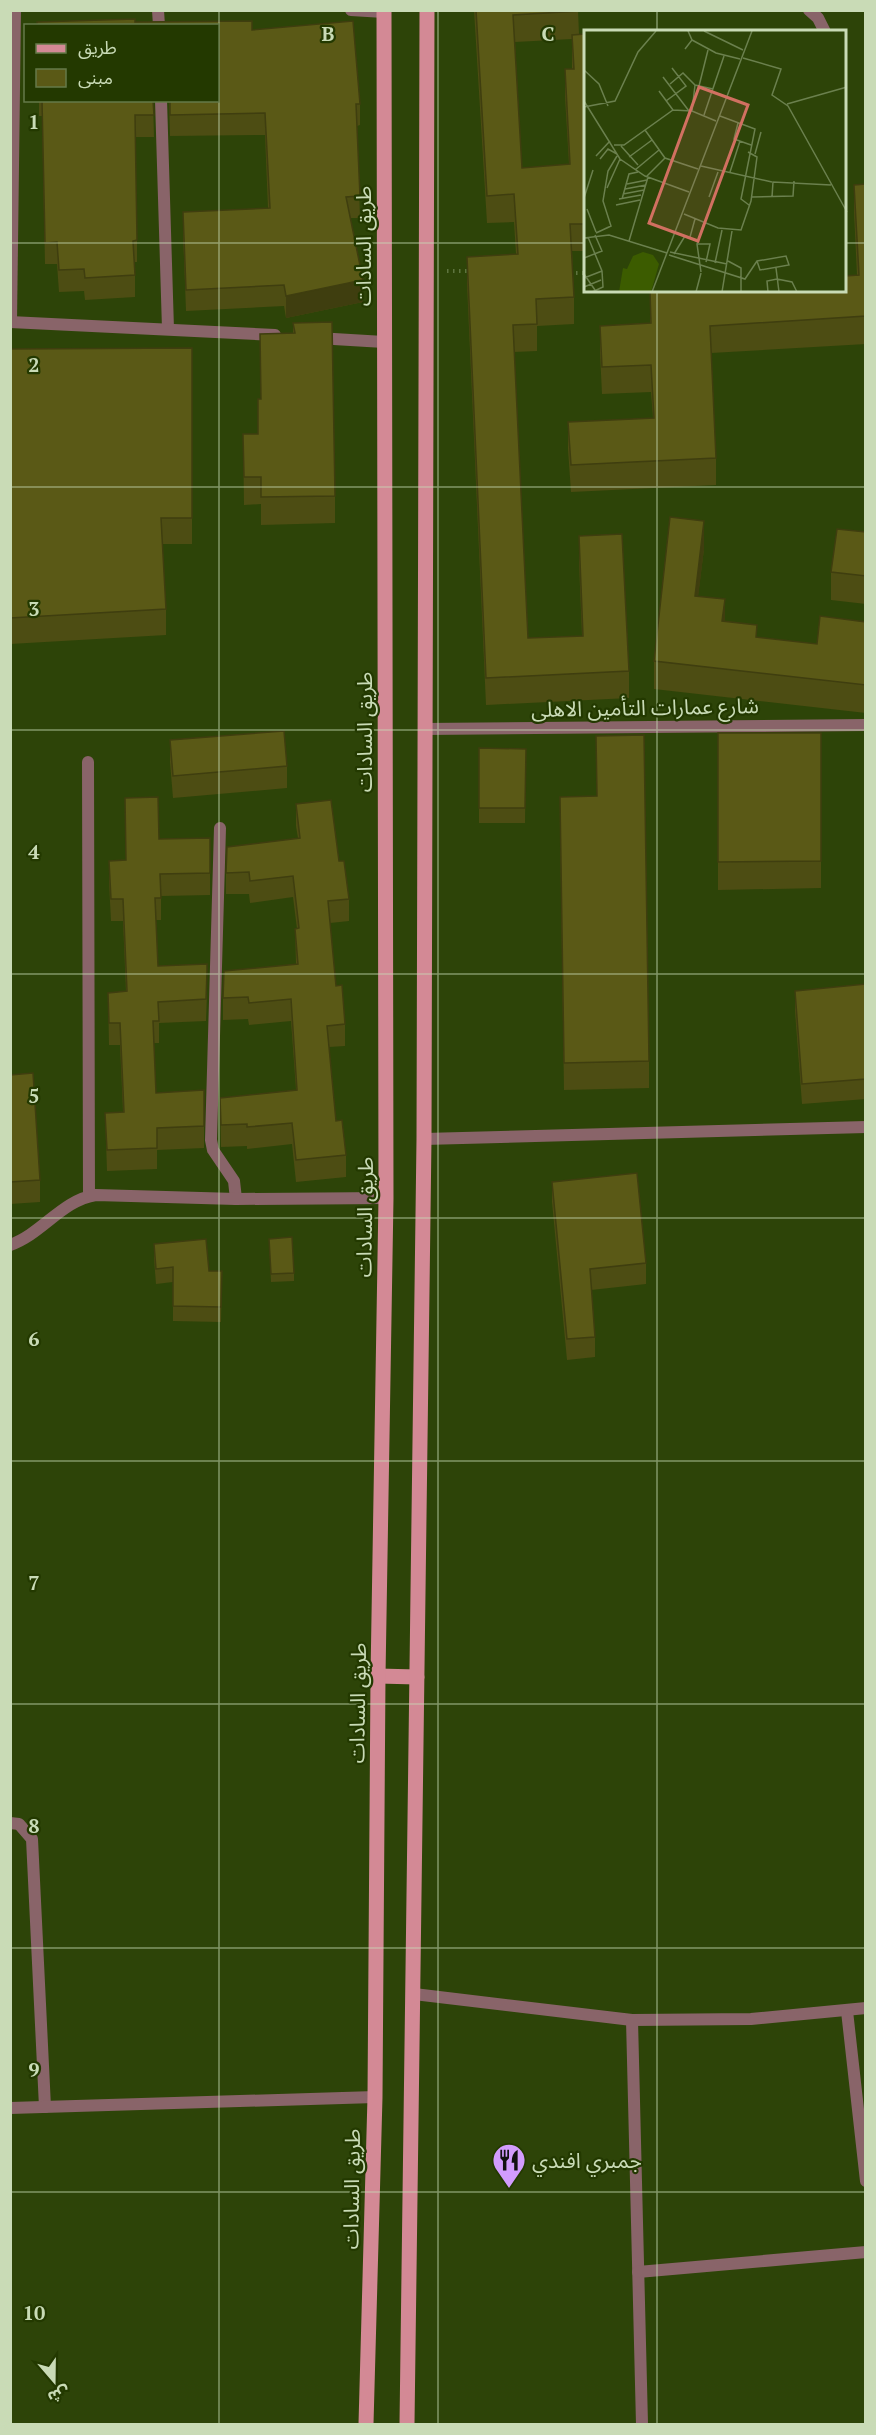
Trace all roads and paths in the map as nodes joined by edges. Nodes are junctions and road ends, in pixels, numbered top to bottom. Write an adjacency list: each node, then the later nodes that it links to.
1 (15, 10): 12 (street)
2 (351, 10): 5 (street)
3 (427, 10): 8 (main road)
4 (808, 10): 6 (street)
5 (384, 11): 16 (main road, طريق السادات)
6 (824, 30)
7 (161, 102): 13 (street)
8 (426, 271): 9 (path); 18 (main road)
9 (471, 272)
10 (562, 273): 11 (path)
11 (584, 273)
12 (11, 322): 13 (street)
13 (168, 329): 14 (street)
14 (282, 336)
15 (305, 337): 16 (street)
16 (384, 342): 24 (main road, طريق السادات)
17 (866, 725): 18 (street, شارع عمارات التأمين الاهلى)
18 (424, 729): 22 (main road)
19 (88, 762): 23 (street)
20 (220, 828): 25 (street)
21 (866, 1126): 22 (street)
22 (424, 1139): 28 (main road)
23 (88, 1196): 25 (street); 26 (street)
24 (386, 1198): 25 (street); 27 (main road, طريق السادات)
25 (236, 1199)
26 (10, 1245)
27 (378, 1676): 28 (main road); 34 (main road, طريق السادات)
28 (417, 1677): 30 (main road)
29 (10, 1823): 36 (street)
30 (414, 1994): 33 (street); 41 (main road)
31 (866, 2008): 32 (street)
32 (847, 2011): 33 (street); 37 (street)
33 (632, 2020): 39 (street)
34 (375, 2097): 36 (street); 40 (main road, طريق السادات)
35 (10, 2108): 36 (street)
36 (45, 2108)
37 (866, 2181)
38 (866, 2252): 39 (street)
39 (638, 2272): 42 (street)
40 (366, 2424)
41 (407, 2424)
42 (642, 2424)

